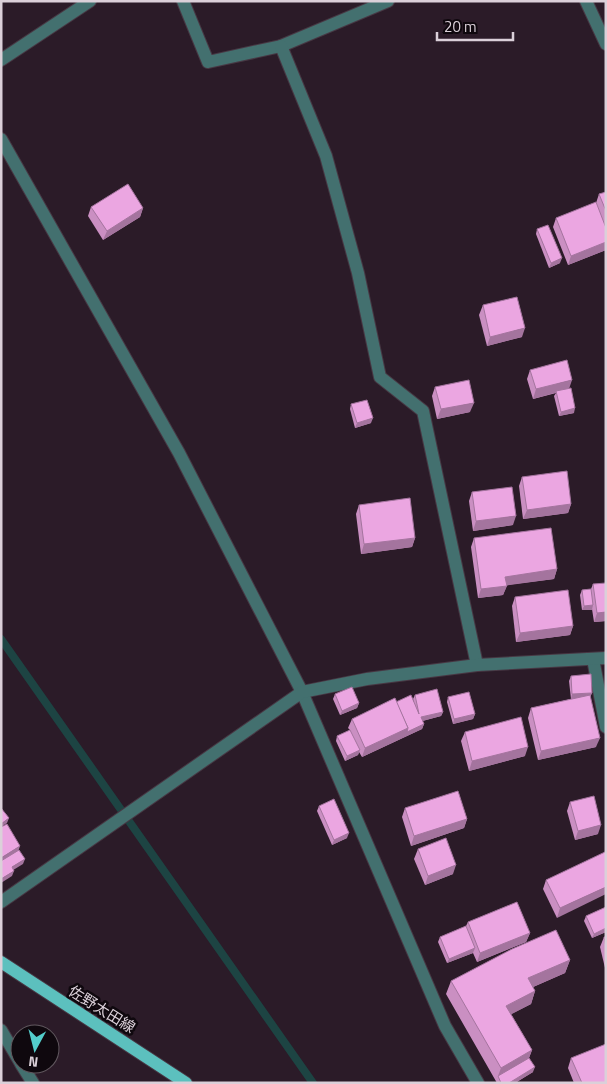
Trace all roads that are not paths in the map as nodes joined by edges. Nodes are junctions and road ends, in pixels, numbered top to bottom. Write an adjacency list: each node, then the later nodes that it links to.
1 (90, 1): 7 (street)
2 (183, 1): 6 (street)
3 (388, 1): 6 (street)
4 (586, 1): 5 (street)
5 (606, 44)
6 (281, 46): 10 (street)
7 (1, 60)
8 (1, 139): 11 (street)
9 (600, 659): 10 (street); 12 (street)
10 (477, 665): 11 (street)
11 (302, 692): 13 (street); 18 (street)
12 (606, 727)
13 (1, 902)
14 (1, 962): 17 (main road, 佐野太田線)
15 (1, 1030): 16 (street)
16 (10, 1045)
17 (186, 1083)
18 (478, 1083)

